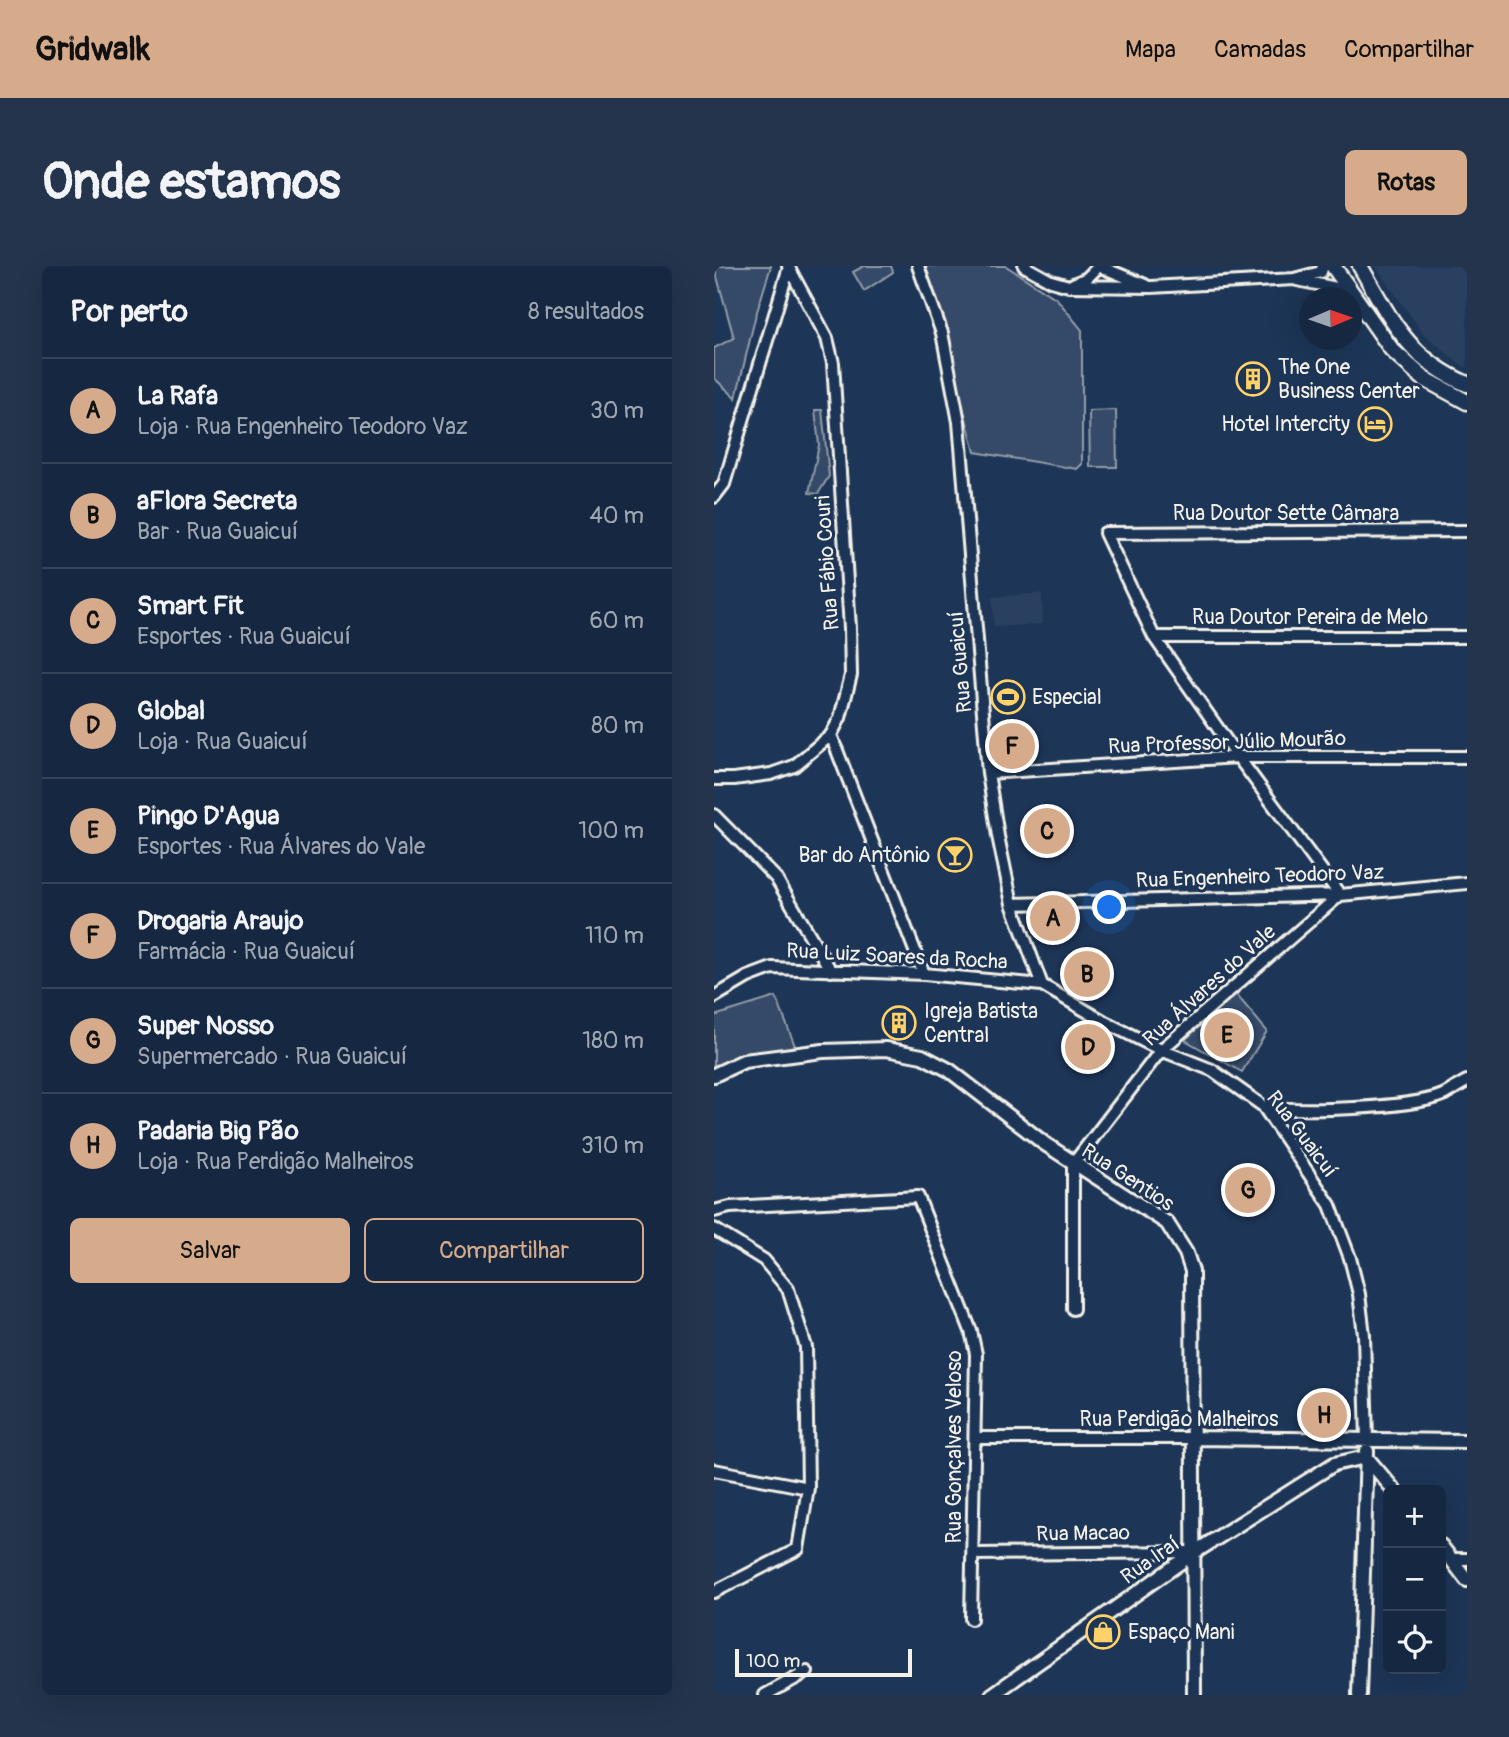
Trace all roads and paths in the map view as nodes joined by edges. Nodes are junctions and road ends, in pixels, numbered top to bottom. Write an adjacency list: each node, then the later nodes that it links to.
1 (918, 266): 24 (street, Rua Guaicuí)
2 (1024, 266): 9 (street)
3 (1099, 266): 9 (street); 10 (street); 11 (street)
4 (1323, 266): 8 (street)
5 (1334, 266): 13 (main road)
6 (1360, 266): 15 (main road)
7 (788, 267): 17 (street); 21 (street, Rua Fábio Couri)
8 (1294, 279): 11 (street); 12 (street)
9 (1069, 286): 10 (street)
10 (1100, 286): 11 (street)
11 (1151, 287)
12 (1325, 287)
13 (1348, 287)
14 (1362, 307): 16 (main road)
15 (1467, 384)
16 (1467, 402)
17 (714, 497)
18 (1467, 531): 19 (street, Rua Doutor Sette Câmara)
19 (1154, 637): 20 (street, Rua Doutor Pereira de Melo); 22 (street)
20 (1467, 637)
21 (831, 735): 25 (street, Rua Fábio Couri); 31 (street)
22 (1238, 757): 23 (street, Rua Professor Júlio Mourão); 24 (street, Rua Professor Júlio Mourão); 28 (street)
23 (1467, 757)
24 (988, 774): 29 (street, Rua Guaicuí)
25 (714, 779)
26 (714, 815): 30 (street)
27 (1467, 883): 28 (street, Rua Engenheiro Teodoro Vaz)
28 (1339, 895): 29 (street, Rua Engenheiro Teodoro Vaz); 34 (street, Rua Álvares do Vale)
29 (1012, 904): 32 (street, Rua Guaicuí)
30 (831, 971): 31 (street, Rua Luiz Soares da Rocha); 33 (street, Rua Luiz Soares da Rocha)
31 (924, 974): 32 (street, Rua Luiz Soares da Rocha)
32 (1042, 985): 34 (street, Rua Guaicuí)
33 (714, 997)
34 (1161, 1050): 37 (street, Rua Guaicuí); 38 (street, Rua Álvares do Vale)
35 (714, 1075): 38 (street, Rua Gentios)
36 (1467, 1081): 37 (street)
37 (1263, 1107): 44 (street, Rua Guaicuí)
38 (1073, 1164): 41 (street); 43 (street, Rua Gentios)
39 (714, 1211): 42 (street, Rua Gonçalves Veloso)
40 (714, 1229): 49 (street)
41 (1073, 1309)
42 (975, 1438): 43 (street, Rua Perdigão Malheiros); 54 (street, Rua Gonçalves Veloso)
43 (1194, 1438): 44 (street, Rua Perdigão Malheiros); 50 (street, Rua Gentios)
44 (1367, 1440): 45 (street, Rua Perdigão Malheiros); 46 (street, Rua Guaicuí)
45 (1467, 1441)
46 (1366, 1457): 48 (street); 51 (street, Rua Iraí); 64 (street, Rua Guaicuí)
47 (714, 1470): 49 (street)
48 (1390, 1485)
49 (808, 1488): 58 (street)
50 (1194, 1518): 51 (street); 53 (street, Rua Gentios)
51 (1219, 1536): 53 (street, Rua Iraí)
52 (1443, 1548): 55 (street)
53 (1195, 1552): 54 (street, Rua Macao); 62 (street, Rua Iraí); 63 (street, Rua Gentios)
54 (972, 1554): 59 (street, Rua Gonçalves Veloso)
55 (1451, 1559): 56 (street); 57 (street)
56 (1467, 1559)
57 (1467, 1580)
58 (714, 1592)
59 (971, 1619)
60 (807, 1672): 61 (street)
61 (765, 1695)
62 (992, 1695)
63 (1194, 1695)
64 (1359, 1695)

